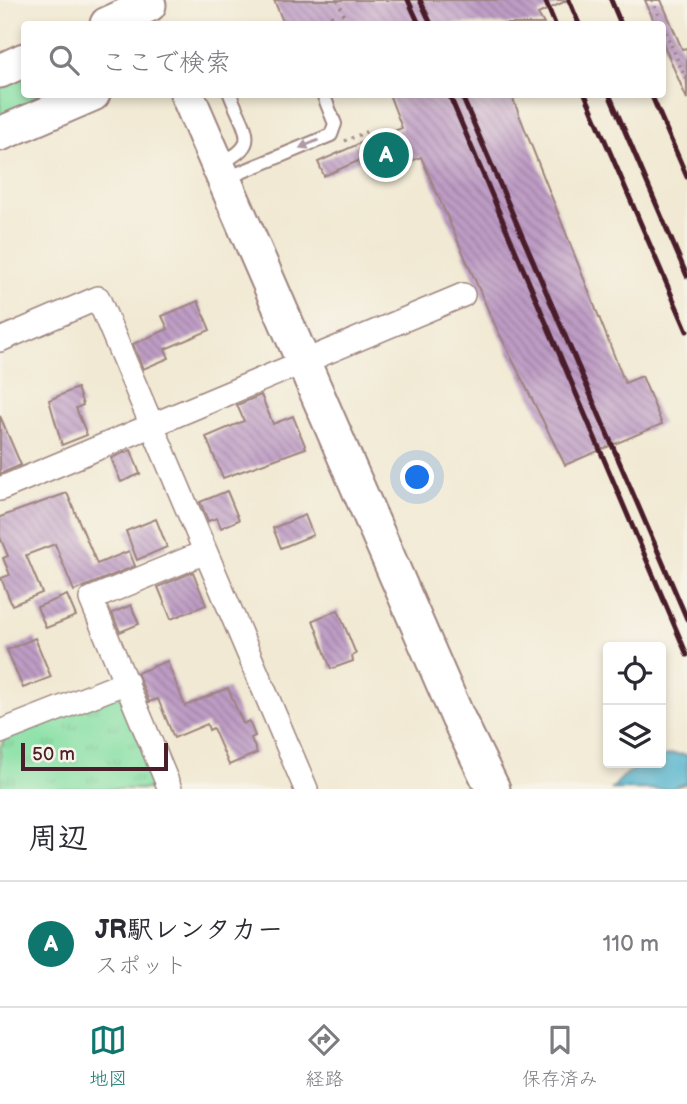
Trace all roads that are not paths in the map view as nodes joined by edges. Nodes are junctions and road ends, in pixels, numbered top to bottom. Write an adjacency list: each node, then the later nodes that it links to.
1 (151, 10): 2 (street)
2 (116, 21)
3 (21, 61): 4 (street)
4 (0, 71)
5 (84, 98): 9 (street)
6 (189, 98): 10 (street)
7 (232, 98): 10 (lane)
8 (325, 98): 10 (lane, one-way to 10)
9 (0, 134)
10 (223, 171): 13 (street)
11 (463, 295): 13 (street)
12 (0, 340): 14 (street)
13 (304, 360): 14 (street); 21 (street)
14 (149, 424): 15 (street); 16 (street)
15 (0, 489)
16 (204, 553): 17 (street); 20 (street)
17 (127, 682): 18 (street); 19 (street)
18 (0, 732)
19 (170, 789)
20 (306, 789)
21 (493, 789)

